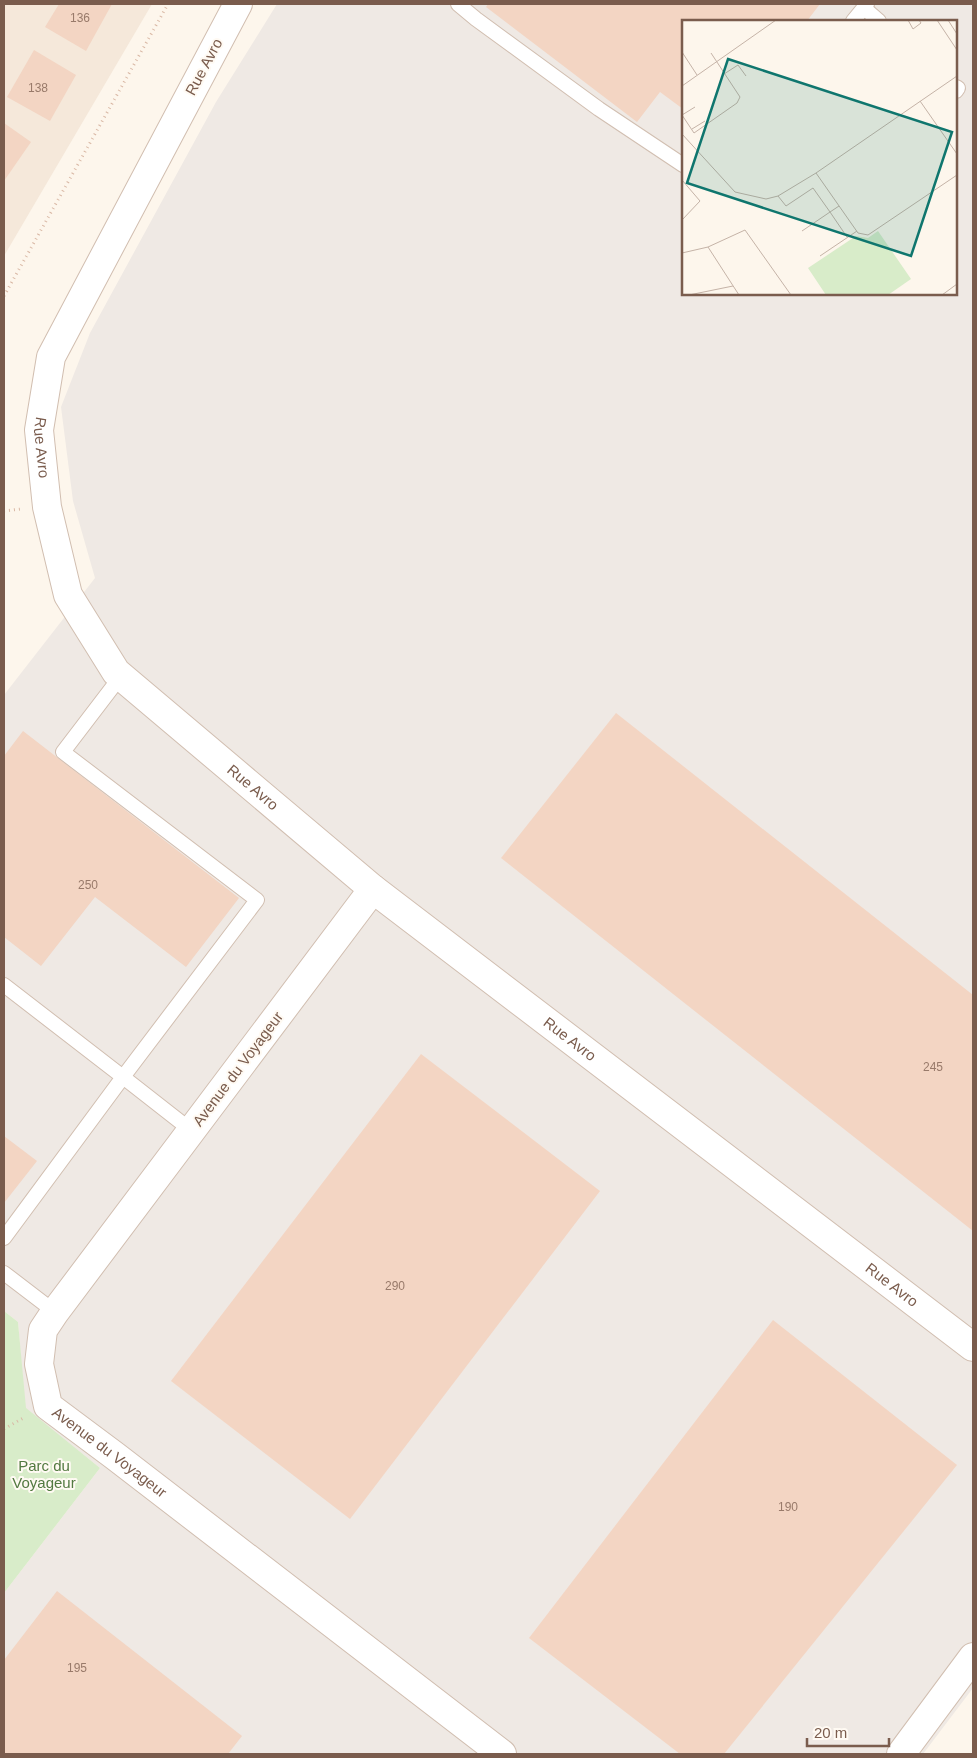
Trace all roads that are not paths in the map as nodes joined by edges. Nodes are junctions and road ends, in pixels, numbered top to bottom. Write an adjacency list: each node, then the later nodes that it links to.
1 (238, 4): 7 (street, Rue Avro)
2 (458, 4): 6 (lane)
3 (866, 6): 4 (lane); 5 (lane)
4 (854, 20)
5 (879, 20)
6 (682, 165)
7 (121, 676): 8 (street, Rue Avro); 10 (lane)
8 (373, 889): 11 (street, Avenue du Voyageur); 15 (street, Rue Avro)
9 (4, 985): 10 (lane)
10 (123, 1077): 11 (lane); 12 (lane)
11 (192, 1131): 14 (street, Avenue du Voyageur)
12 (4, 1238)
13 (4, 1273): 14 (lane)
14 (55, 1312): 17 (street, Avenue du Voyageur)
15 (973, 1347)
16 (973, 1656): 18 (street)
17 (502, 1754)
18 (901, 1754)

